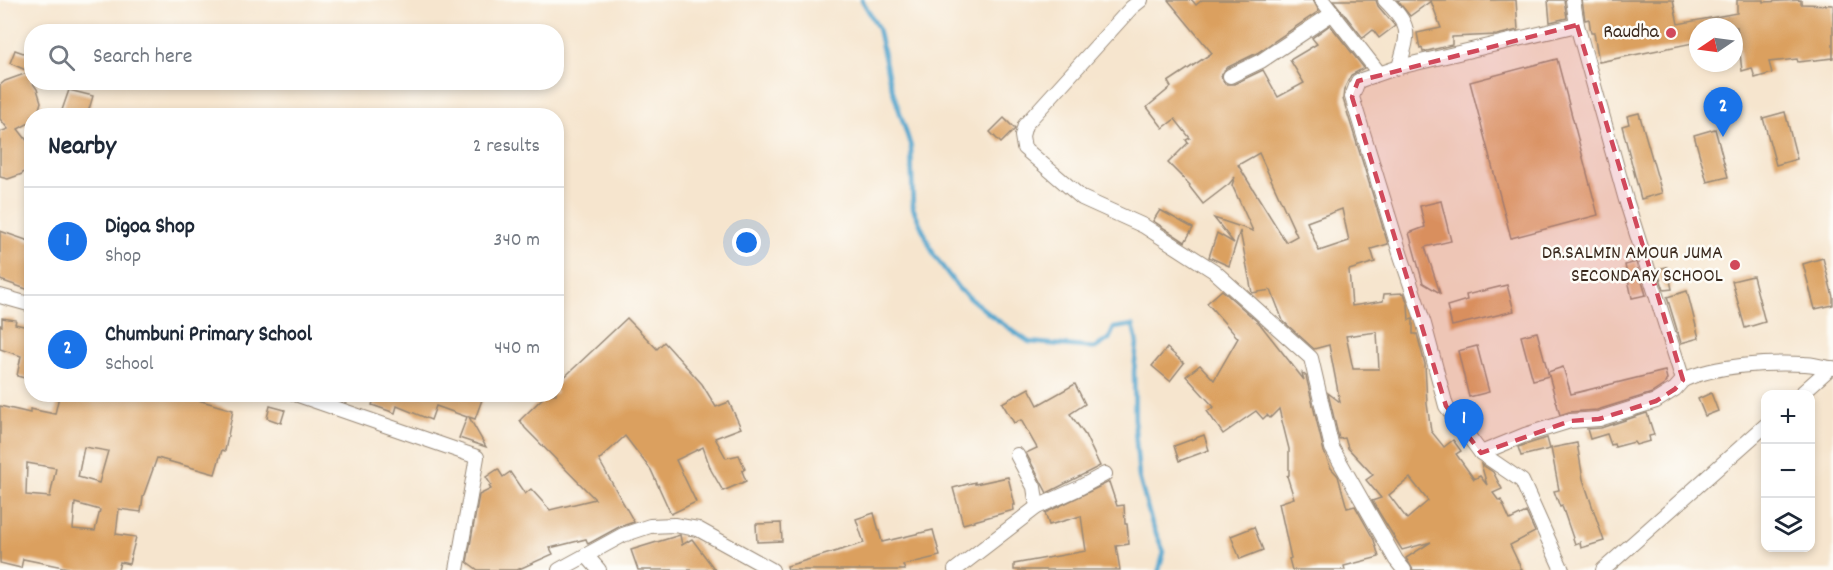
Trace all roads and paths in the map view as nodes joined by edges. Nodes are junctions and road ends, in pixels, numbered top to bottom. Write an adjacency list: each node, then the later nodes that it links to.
1 (1141, 0): 27 (street)
2 (1322, 0): 5 (street)
3 (1385, 0): 7 (street)
4 (1573, 0): 6 (street)
5 (1333, 13): 8 (street); 9 (street)
6 (1577, 25): 7 (street); 13 (street)
7 (1399, 67): 8 (street)
8 (1379, 74): 17 (street)
9 (1230, 76)
10 (0, 296): 11 (street)
11 (24, 303)
12 (1832, 368): 13 (street); 14 (street)
13 (1683, 380): 17 (street)
14 (1806, 390)
15 (319, 402): 22 (street)
16 (1761, 429): 29 (street)
17 (1481, 453): 28 (street)
18 (1017, 455): 20 (street)
19 (1105, 474): 20 (street)
20 (1037, 507): 26 (street)
21 (586, 555): 23 (street); 24 (street); 25 (street)
22 (457, 570)
23 (559, 570)
24 (599, 570)
25 (772, 570)
26 (954, 570)
27 (1404, 570)
28 (1562, 570)
29 (1603, 570)

